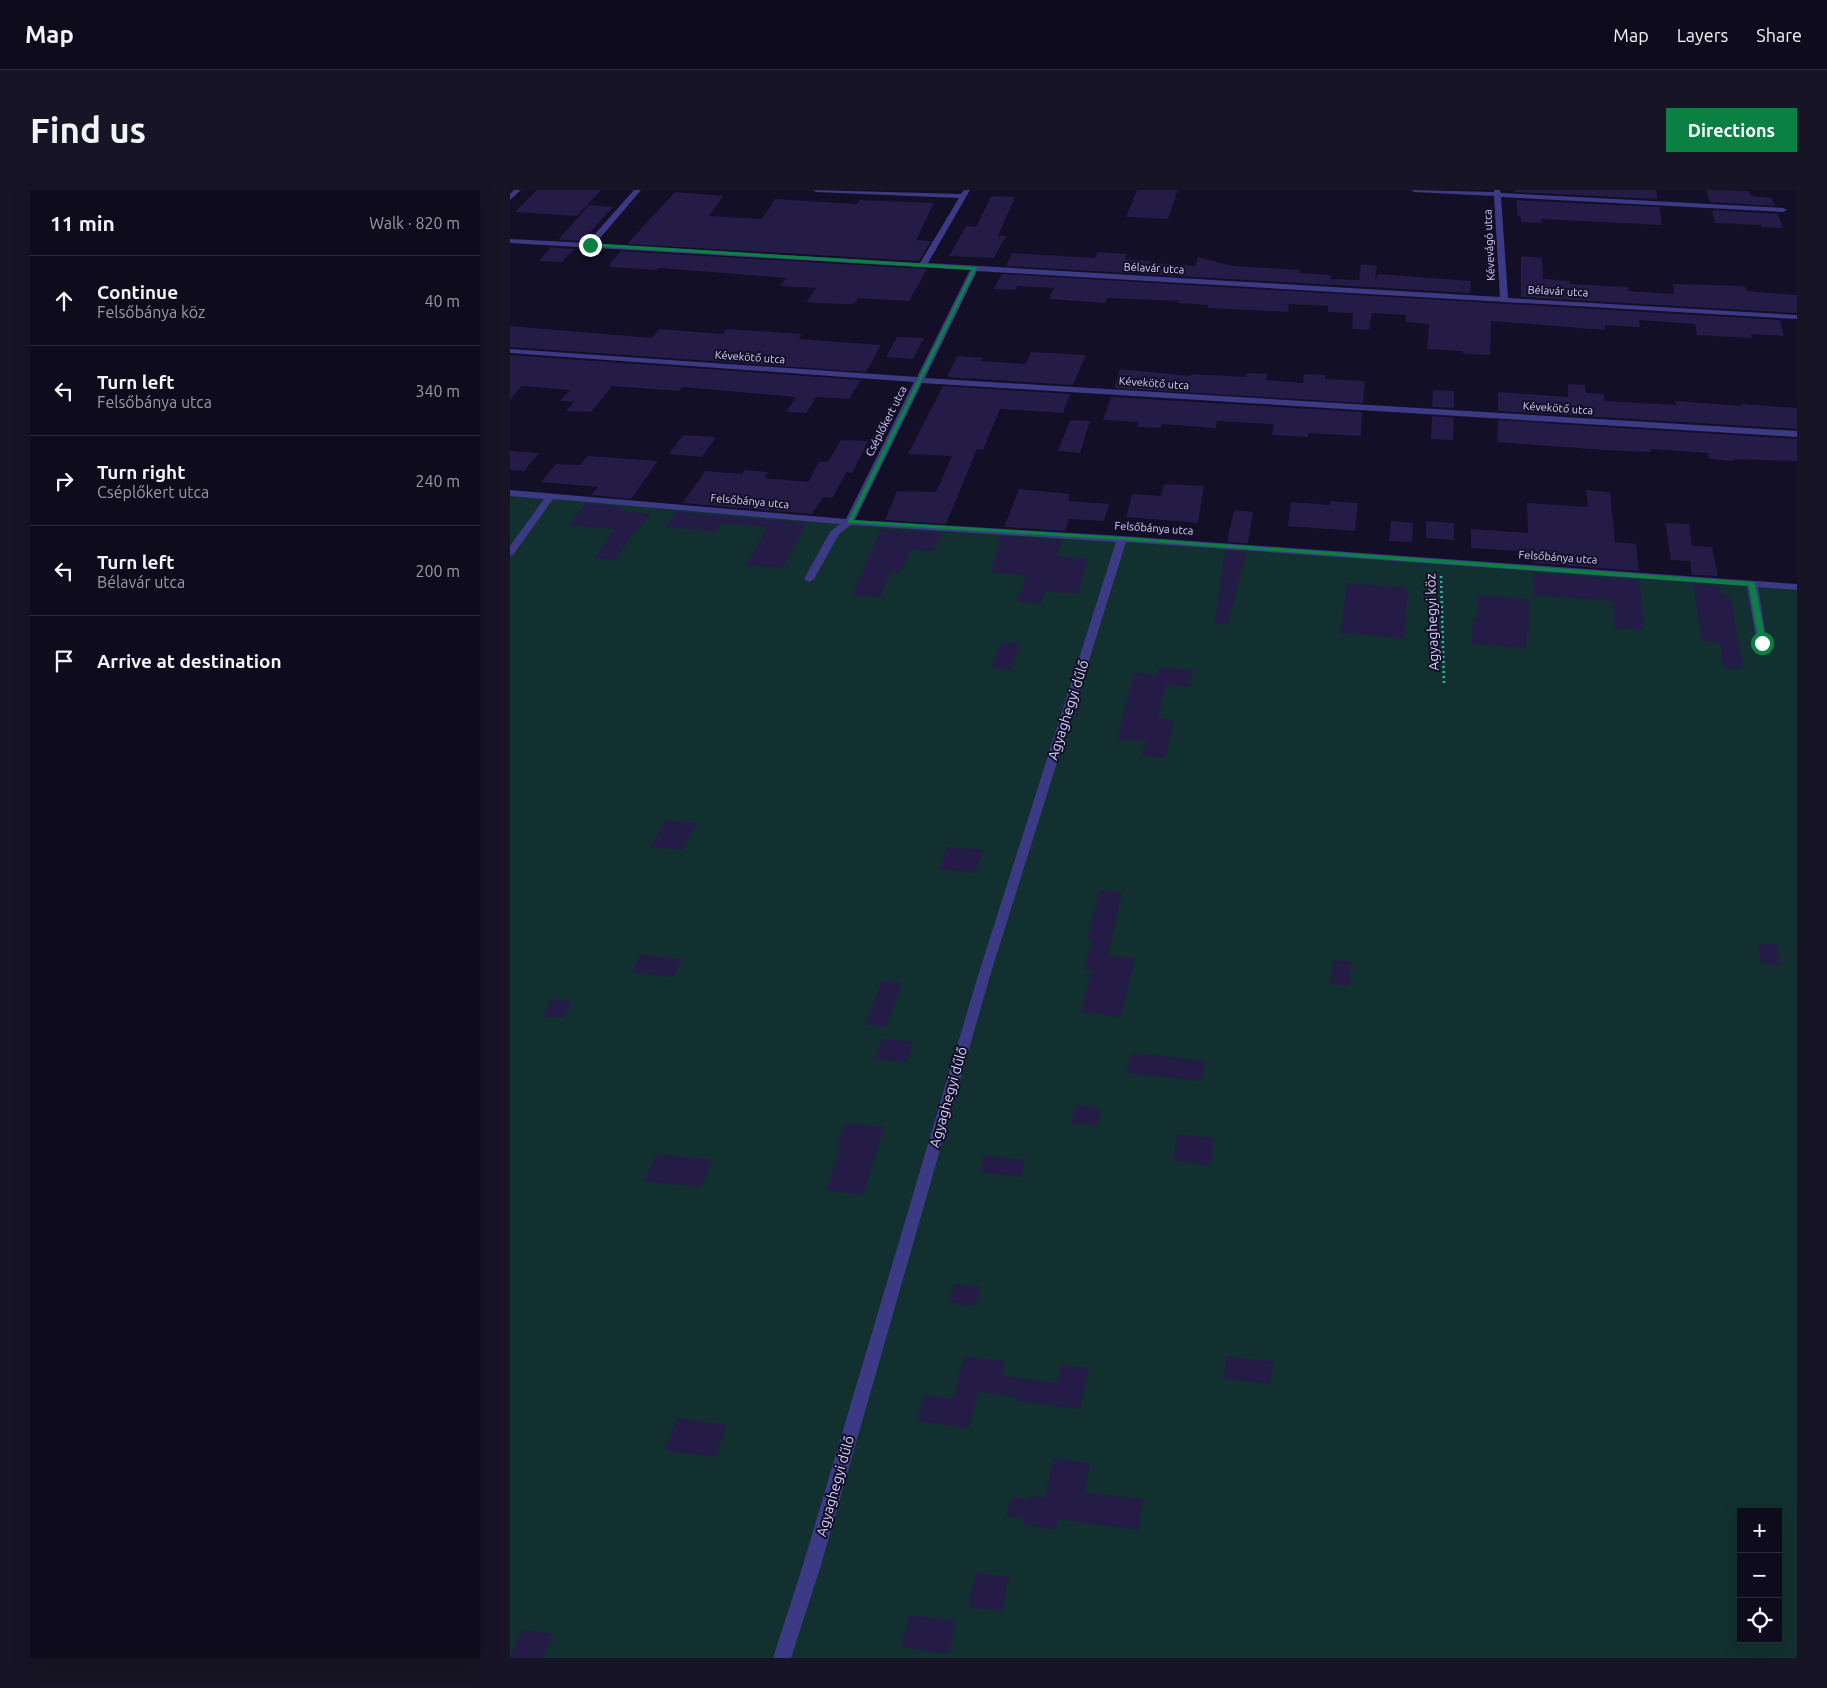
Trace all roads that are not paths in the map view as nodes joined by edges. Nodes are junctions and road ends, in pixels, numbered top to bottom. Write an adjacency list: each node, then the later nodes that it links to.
1 (518, 190): 7 (street)
2 (638, 190): 10 (street)
3 (816, 190): 6 (street)
4 (1414, 190): 5 (street)
5 (1497, 192): 8 (street); 13 (street, Kévevágó utca)
6 (965, 193): 11 (street)
7 (510, 198)
8 (1783, 210)
9 (510, 241): 10 (street, Bélavár utca)
10 (590, 245): 11 (street, Bélavár utca)
11 (923, 265): 12 (street, Bélavár utca)
12 (976, 268): 13 (street, Bélavár utca); 16 (street, Cséplőkert utca)
13 (1504, 299): 14 (street, Bélavár utca)
14 (1797, 317)
15 (510, 351): 16 (street, Kévekötő utca)
16 (920, 380): 17 (street, Kévekötő utca); 20 (street, Cséplőkert utca)
17 (1797, 434)
18 (510, 493): 19 (street, Felsőbánya utca)
19 (551, 496): 20 (street, Felsőbánya utca); 22 (street)
20 (849, 522): 21 (street, Felsőbánya utca); 23 (street, Cséplőkert utca)
21 (1122, 538): 24 (street, Felsőbánya utca); 27 (street, Agyaghegyi dűlő)
22 (510, 553)
23 (809, 579)
24 (1752, 584): 25 (street, Felsőbánya utca); 26 (street)
25 (1797, 587)
26 (1762, 643)
27 (782, 1658)

